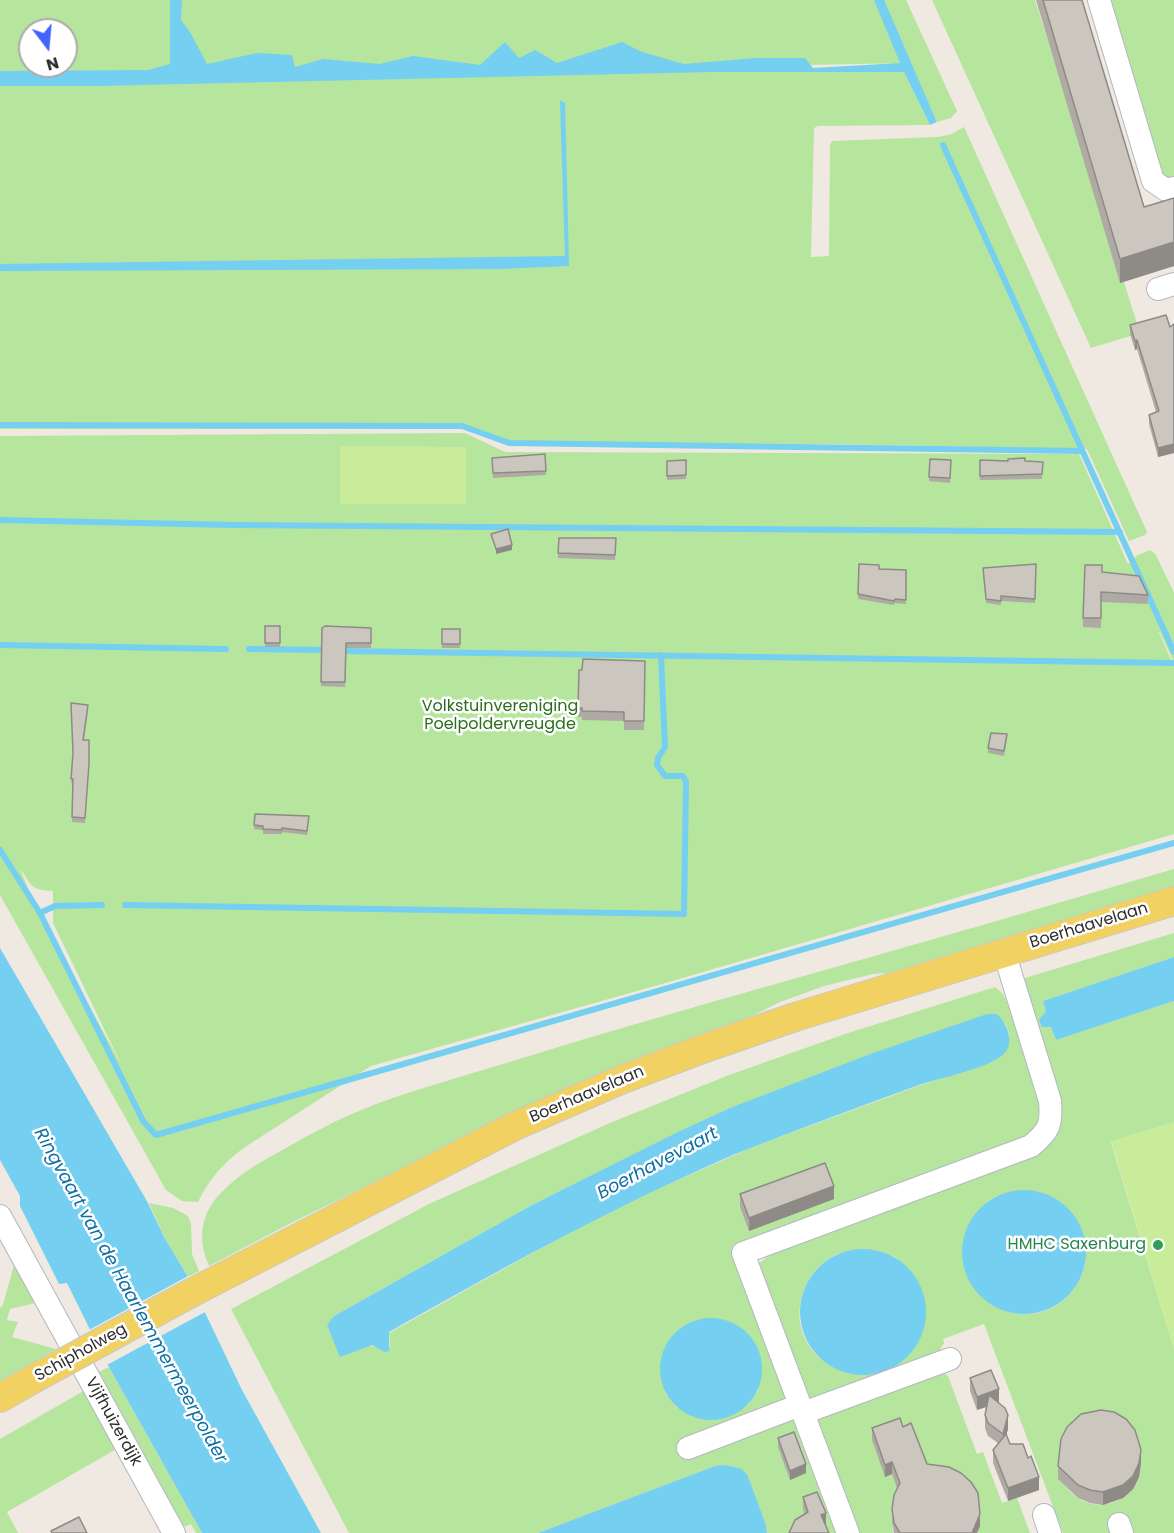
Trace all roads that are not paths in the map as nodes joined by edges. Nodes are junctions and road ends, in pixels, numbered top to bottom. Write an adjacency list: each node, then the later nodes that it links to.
1 (1099, 0): 2 (street)
2 (1174, 188)
3 (1169, 902): 4 (main road, Boerhaavelaan)
4 (1007, 964): 6 (main road, Boerhaavelaan); 9 (street)
5 (0, 1216): 11 (street, Vijfhuizerdijk)
6 (193, 1292): 8 (main road, Schipholweg, bridge)
7 (950, 1359): 9 (street)
8 (0, 1398)
9 (802, 1409): 10 (street); 12 (street)
10 (688, 1448)
11 (174, 1533)
12 (848, 1533)

